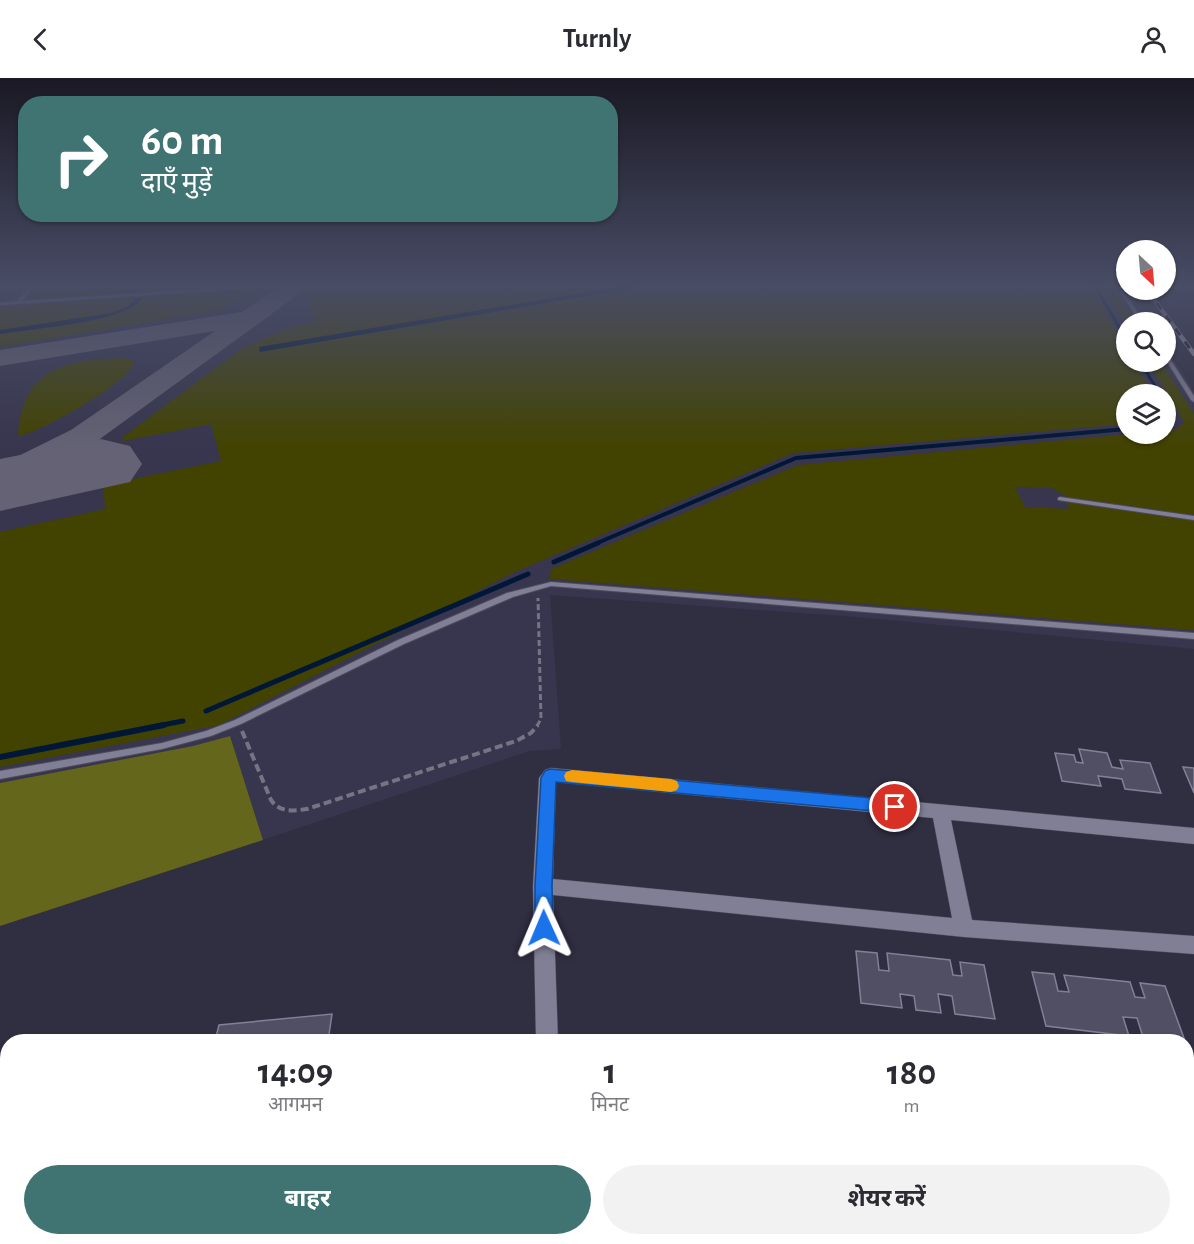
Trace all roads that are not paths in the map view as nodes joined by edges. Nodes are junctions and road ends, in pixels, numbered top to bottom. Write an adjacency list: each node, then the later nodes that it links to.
1 (1176, 372): 2 (lane)
2 (1194, 400)
3 (1060, 499): 4 (lane)
4 (1194, 518)
5 (1194, 636): 6 (lane)
6 (0, 775)
7 (940, 811): 8 (street); 9 (street); 10 (street)
8 (1194, 836)
9 (543, 886): 10 (street); 12 (street)
10 (964, 928): 11 (street)
11 (1194, 945)
12 (547, 1034)

